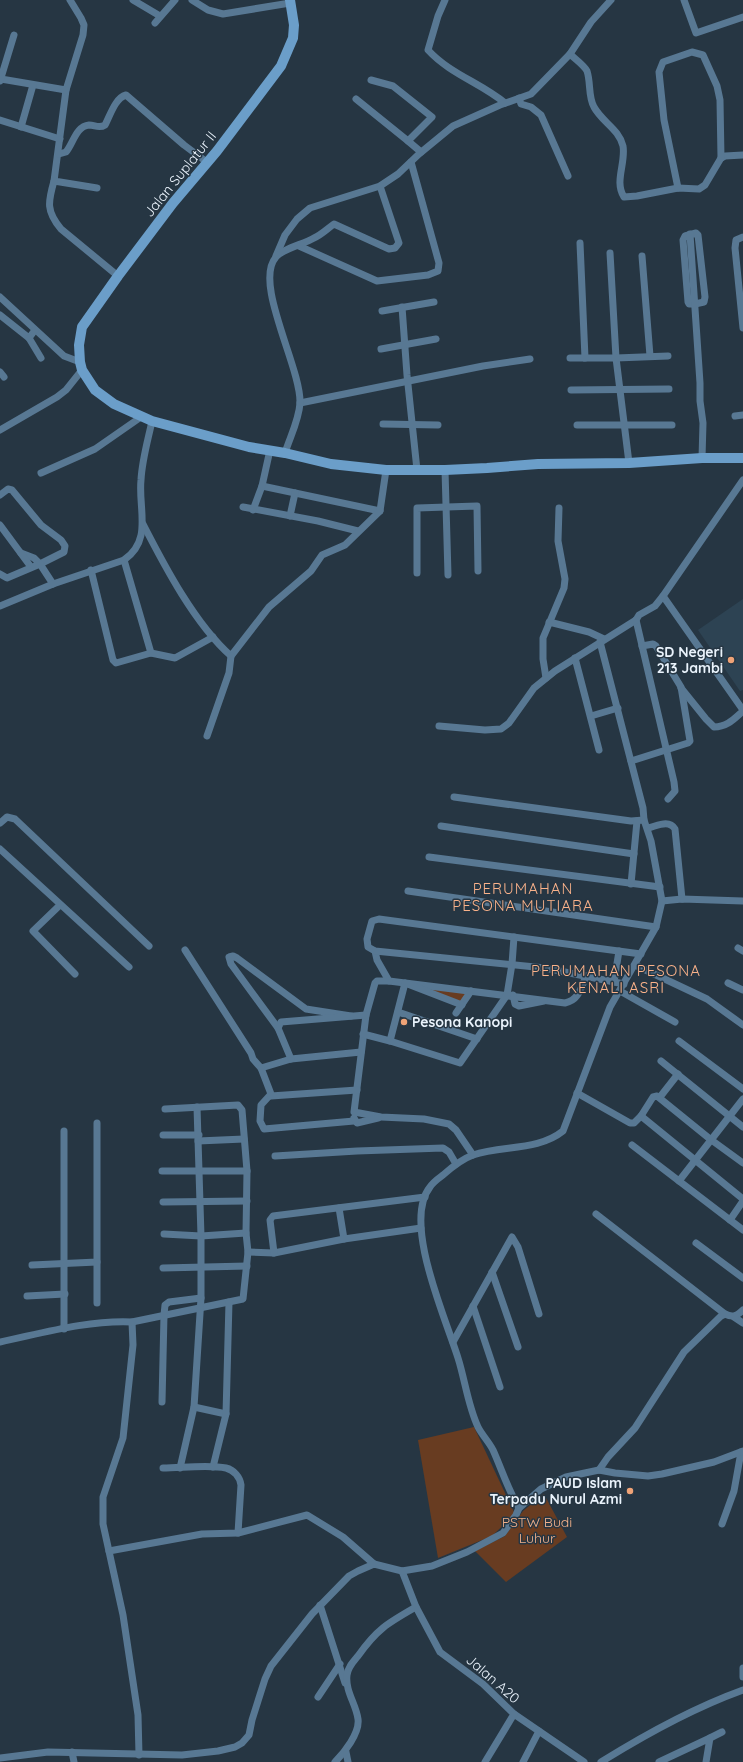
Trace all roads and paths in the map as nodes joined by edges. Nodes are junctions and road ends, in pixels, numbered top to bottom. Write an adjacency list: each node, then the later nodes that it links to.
1 (70, 0): 19 (street)
2 (134, 0): 9 (street)
3 (175, 0): 9 (street)
4 (192, 0): 8 (street)
5 (445, 0): 22 (street)
6 (611, 0): 14 (street)
7 (684, 0): 10 (street)
8 (290, 2): 32 (street, Jalan Suplatur II)
9 (160, 16): 11 (street)
10 (743, 17)
11 (155, 22)
12 (14, 35): 15 (street)
13 (0, 54): 15 (street)
14 (570, 54): 20 (street); 37 (street)
15 (7, 60): 16 (street)
16 (0, 80): 18 (street)
17 (371, 80): 26 (street)
18 (33, 84): 19 (street); 24 (street)
19 (66, 90): 25 (street)
20 (519, 98): 22 (street); 33 (street)
21 (356, 99): 26 (street)
22 (505, 104): 27 (street)
23 (0, 120): 24 (street)
24 (21, 127): 25 (street)
25 (60, 139): 28 (street)
26 (408, 141): 27 (street)
27 (421, 152): 31 (street)
28 (58, 154): 32 (street); 34 (street)
29 (743, 155): 30 (street)
30 (721, 158): 37 (street); 37 (street)
31 (411, 162): 35 (street); 40 (street)
32 (208, 163): 44 (street, Jalan Suplatur II)
33 (568, 176)
34 (54, 181): 36 (street); 44 (street)
35 (380, 186): 40 (street); 42 (street)
36 (97, 188)
37 (678, 188)
38 (743, 237): 51 (street)
39 (580, 243): 61 (street)
40 (299, 246): 42 (street)
41 (610, 253): 62 (street)
42 (276, 256): 69 (street)
43 (642, 256): 57 (street)
44 (118, 276): 64 (street, Jalan Suplatur II)
45 (0, 298): 52 (street)
46 (434, 302): 48 (street)
47 (695, 304): 47 (street); 83 (street)
48 (404, 306): 49 (street); 55 (street)
49 (382, 311)
50 (0, 315): 53 (street)
51 (743, 328)
52 (35, 330): 53 (street); 64 (street)
53 (29, 338): 59 (street)
54 (436, 339): 55 (street)
55 (407, 345): 56 (street); 65 (street)
56 (380, 349)
57 (650, 356): 58 (street); 62 (street)
58 (668, 356)
59 (40, 358)
60 (570, 358): 61 (street)
61 (585, 358): 62 (street)
62 (616, 358): 68 (street)
63 (530, 359): 65 (street)
64 (81, 366): 72 (street); 80 (street)
65 (408, 381): 69 (street); 79 (street)
66 (669, 389): 68 (street)
67 (571, 390): 68 (street)
68 (620, 390): 77 (street)
69 (300, 403): 82 (street)
70 (735, 416): 71 (street)
71 (743, 416)
72 (140, 417): 73 (street); 89 (street)
73 (152, 421): 81 (street); 100 (street)
74 (382, 424): 79 (street)
75 (438, 425): 79 (street)
76 (577, 425): 77 (street)
77 (624, 425): 78 (street); 85 (street)
78 (672, 425)
79 (413, 426): 87 (street)
80 (0, 430)
81 (270, 450): 82 (street); 91 (street)
82 (285, 453): 86 (street)
83 (702, 458): 84 (street); 85 (street)
84 (743, 458)
85 (629, 463): 88 (street)
86 (386, 470): 87 (street); 98 (street)
87 (417, 470): 88 (street)
88 (445, 470): 95 (street)
89 (40, 473)
90 (743, 480): 113 (street)
91 (262, 486): 92 (street); 97 (street)
92 (295, 493): 98 (street); 99 (street)
93 (0, 495): 105 (street)
94 (242, 507): 97 (street)
95 (446, 508): 108 (street); 109 (street); 111 (street)
96 (559, 508): 116 (street)
97 (253, 510): 99 (street)
98 (380, 510): 102 (street)
99 (290, 516): 102 (street)
100 (143, 524): 104 (street); 117 (street)
101 (0, 525): 103 (street)
102 (358, 531): 121 (street)
103 (21, 552): 105 (street); 106 (street)
104 (124, 560): 107 (street); 120 (street)
105 (40, 564): 106 (street); 112 (street)
106 (32, 567): 110 (street)
107 (91, 570): 112 (street); 120 (street)
108 (478, 571)
109 (417, 573)
110 (0, 574)
111 (448, 575)
112 (53, 584): 114 (street)
113 (664, 596): 115 (street); 126 (street)
114 (0, 606)
115 (636, 620): 118 (street); 119 (street)
116 (549, 622): 118 (street); 123 (street)
117 (213, 637): 120 (street); 121 (street)
118 (602, 640): 122 (street); 125 (street)
119 (642, 646): 124 (street); 131 (street)
120 (151, 653)
121 (231, 656): 129 (street)
122 (575, 658): 123 (street); 127 (street)
123 (546, 678): 128 (street)
124 (681, 687): 126 (street); 131 (street)
125 (618, 708): 127 (street); 132 (street)
126 (743, 710)
127 (591, 716): 130 (street)
128 (439, 726)
129 (208, 736)
130 (599, 750)
131 (667, 750): 132 (street); 134 (street)
132 (631, 761): 135 (street)
133 (454, 797): 135 (street)
134 (668, 799)
135 (641, 820): 138 (street); 140 (street)
136 (0, 823): 151 (street)
137 (441, 826): 140 (street)
138 (648, 828): 143 (street); 145 (street)
139 (0, 850): 148 (street)
140 (634, 854): 142 (street)
141 (429, 857): 142 (street)
142 (631, 884): 143 (street)
143 (660, 887): 146 (street)
144 (408, 890): 149 (street)
145 (682, 898): 146 (street); 147 (street)
146 (662, 901): 149 (street)
147 (743, 901)
148 (60, 906): 158 (street); 159 (street)
149 (656, 927): 155 (street)
150 (514, 937): 153 (street); 154 (street); 156 (street)
151 (149, 946)
152 (184, 950): 184 (street)
153 (375, 951): 156 (street); 161 (street)
154 (619, 951): 155 (street); 162 (street)
155 (641, 954): 157 (street)
156 (512, 964): 160 (street); 168 (street)
157 (635, 966): 165 (street); 175 (street)
158 (129, 967)
159 (76, 974)
160 (586, 976): 162 (street); 168 (street)
161 (389, 981): 164 (street); 172 (street)
162 (614, 982): 165 (street)
163 (728, 982): 166 (street)
164 (406, 983): 167 (street); 169 (street); 170 (street)
165 (622, 987): 174 (street); 188 (street)
166 (743, 990)
167 (471, 991): 168 (street); 169 (street)
168 (510, 995): 178 (street)
169 (462, 1005): 171 (street)
170 (398, 1012): 178 (street); 179 (street)
171 (456, 1013)
172 (366, 1015): 173 (street); 177 (street)
173 (351, 1016): 176 (street); 176 (street)
174 (675, 1022)
175 (743, 1025)
176 (278, 1028): 182 (street)
177 (363, 1034): 179 (street); 181 (street)
178 (477, 1039): 179 (street)
179 (390, 1041)
180 (679, 1041): 186 (street)
181 (361, 1052): 182 (street); 187 (street)
182 (291, 1060): 184 (street)
183 (661, 1061): 185 (street)
184 (261, 1068): 189 (street)
185 (678, 1074): 190 (street); 196 (street)
186 (743, 1089)
187 (357, 1090): 189 (street); 194 (street)
188 (577, 1093): 195 (street); 207 (street)
189 (271, 1096): 198 (street)
190 (660, 1097): 195 (street); 205 (street)
191 (743, 1099): 196 (street)
192 (198, 1107): 193 (street); 203 (street); 204 (street)
193 (165, 1108)
194 (354, 1112): 197 (street); 198 (street)
195 (641, 1116): 209 (street)
196 (729, 1116): 200 (street); 205 (street)
197 (381, 1117): 198 (street); 207 (street)
198 (354, 1121)
199 (97, 1123): 233 (street)
200 (743, 1127)
201 (64, 1131): 235 (street)
202 (163, 1135): 203 (street)
203 (198, 1138): 204 (street); 214 (street)
204 (244, 1139): 212 (street)
205 (710, 1139): 209 (street); 210 (street)
206 (632, 1145): 215 (street)
207 (473, 1155): 211 (street)
208 (275, 1156): 211 (street)
209 (695, 1161): 215 (street); 217 (street)
210 (743, 1163)
211 (456, 1164): 216 (street)
212 (247, 1170): 214 (street); 218 (street)
213 (162, 1171): 214 (street)
214 (200, 1172): 220 (street)
215 (679, 1181): 223 (street)
216 (425, 1197): 221 (street); 224 (street)
217 (743, 1200): 223 (street)
218 (247, 1201): 220 (street); 227 (street)
219 (163, 1202): 220 (street)
220 (200, 1203): 228 (street)
221 (339, 1208): 229 (street); 232 (street)
222 (596, 1214): 250 (street)
223 (730, 1220): 225 (street)
224 (421, 1228): 229 (street); 257 (street)
225 (743, 1230)
226 (164, 1234): 228 (street)
227 (246, 1234): 228 (street); 231 (street)
228 (201, 1236): 238 (street)
229 (344, 1239): 232 (street)
230 (696, 1243): 240 (street)
231 (248, 1252): 232 (street); 236 (street)
232 (274, 1253)
233 (97, 1262): 235 (street); 245 (street)
234 (32, 1264): 235 (street)
235 (65, 1264): 241 (street)
236 (246, 1266): 238 (street); 244 (street)
237 (163, 1268): 238 (street)
238 (201, 1268): 243 (street)
239 (492, 1272): 247 (street); 249 (street); 258 (street)
240 (743, 1278)
241 (65, 1294): 242 (street); 255 (street)
242 (27, 1296)
243 (201, 1298): 246 (street); 251 (street)
244 (229, 1302): 246 (street); 262 (street)
245 (97, 1303)
246 (200, 1306): 251 (street); 261 (street)
247 (474, 1306): 257 (street); 259 (street)
248 (743, 1310): 252 (street)
249 (539, 1314)
250 (725, 1314): 252 (street); 267 (street)
251 (164, 1315): 253 (street); 260 (street)
252 (734, 1317): 254 (street)
253 (132, 1322): 255 (street); 271 (street)
254 (743, 1324)
255 (64, 1328): 256 (street)
256 (0, 1342)
257 (453, 1342): 268 (street)
258 (518, 1347)
259 (500, 1387)
260 (162, 1402)
261 (194, 1407): 262 (street); 266 (street)
262 (226, 1414): 264 (street)
263 (742, 1451): 267 (street); 269 (street)
264 (213, 1467): 266 (street); 270 (street)
265 (163, 1468): 266 (street)
266 (180, 1468)
267 (599, 1470): 268 (street)
268 (519, 1508): 273 (street)
269 (722, 1524)
270 (238, 1533): 271 (street); 272 (street)
271 (109, 1551): 288 (street)
272 (374, 1564): 273 (street); 274 (street)
273 (402, 1571): 275 (street, Jalan A20)
274 (320, 1605): 276 (street); 288 (street)
275 (416, 1607): 279 (street); 282 (street, Jalan A20)
276 (340, 1664): 279 (street); 281 (street)
277 (743, 1668): 278 (street)
278 (743, 1677)
279 (348, 1690): 287 (street)
280 (743, 1690): 297 (street)
281 (318, 1697)
282 (514, 1714): 283 (street, Jalan A20); 294 (street)
283 (539, 1731): 295 (street); 296 (street, Jalan A20)
284 (722, 1732): 285 (street)
285 (710, 1738): 289 (street); 300 (street)
286 (72, 1752): 288 (street); 290 (street); 291 (street)
287 (346, 1752): 292 (street); 293 (street)
288 (139, 1754)
289 (676, 1754): 298 (street); 299 (street)
290 (0, 1758)
291 (74, 1762)
292 (335, 1762)
293 (348, 1762)
294 (485, 1762)
295 (523, 1762)
296 (584, 1762)
297 (601, 1762)
298 (659, 1762)
299 (674, 1762)
300 (706, 1762)

